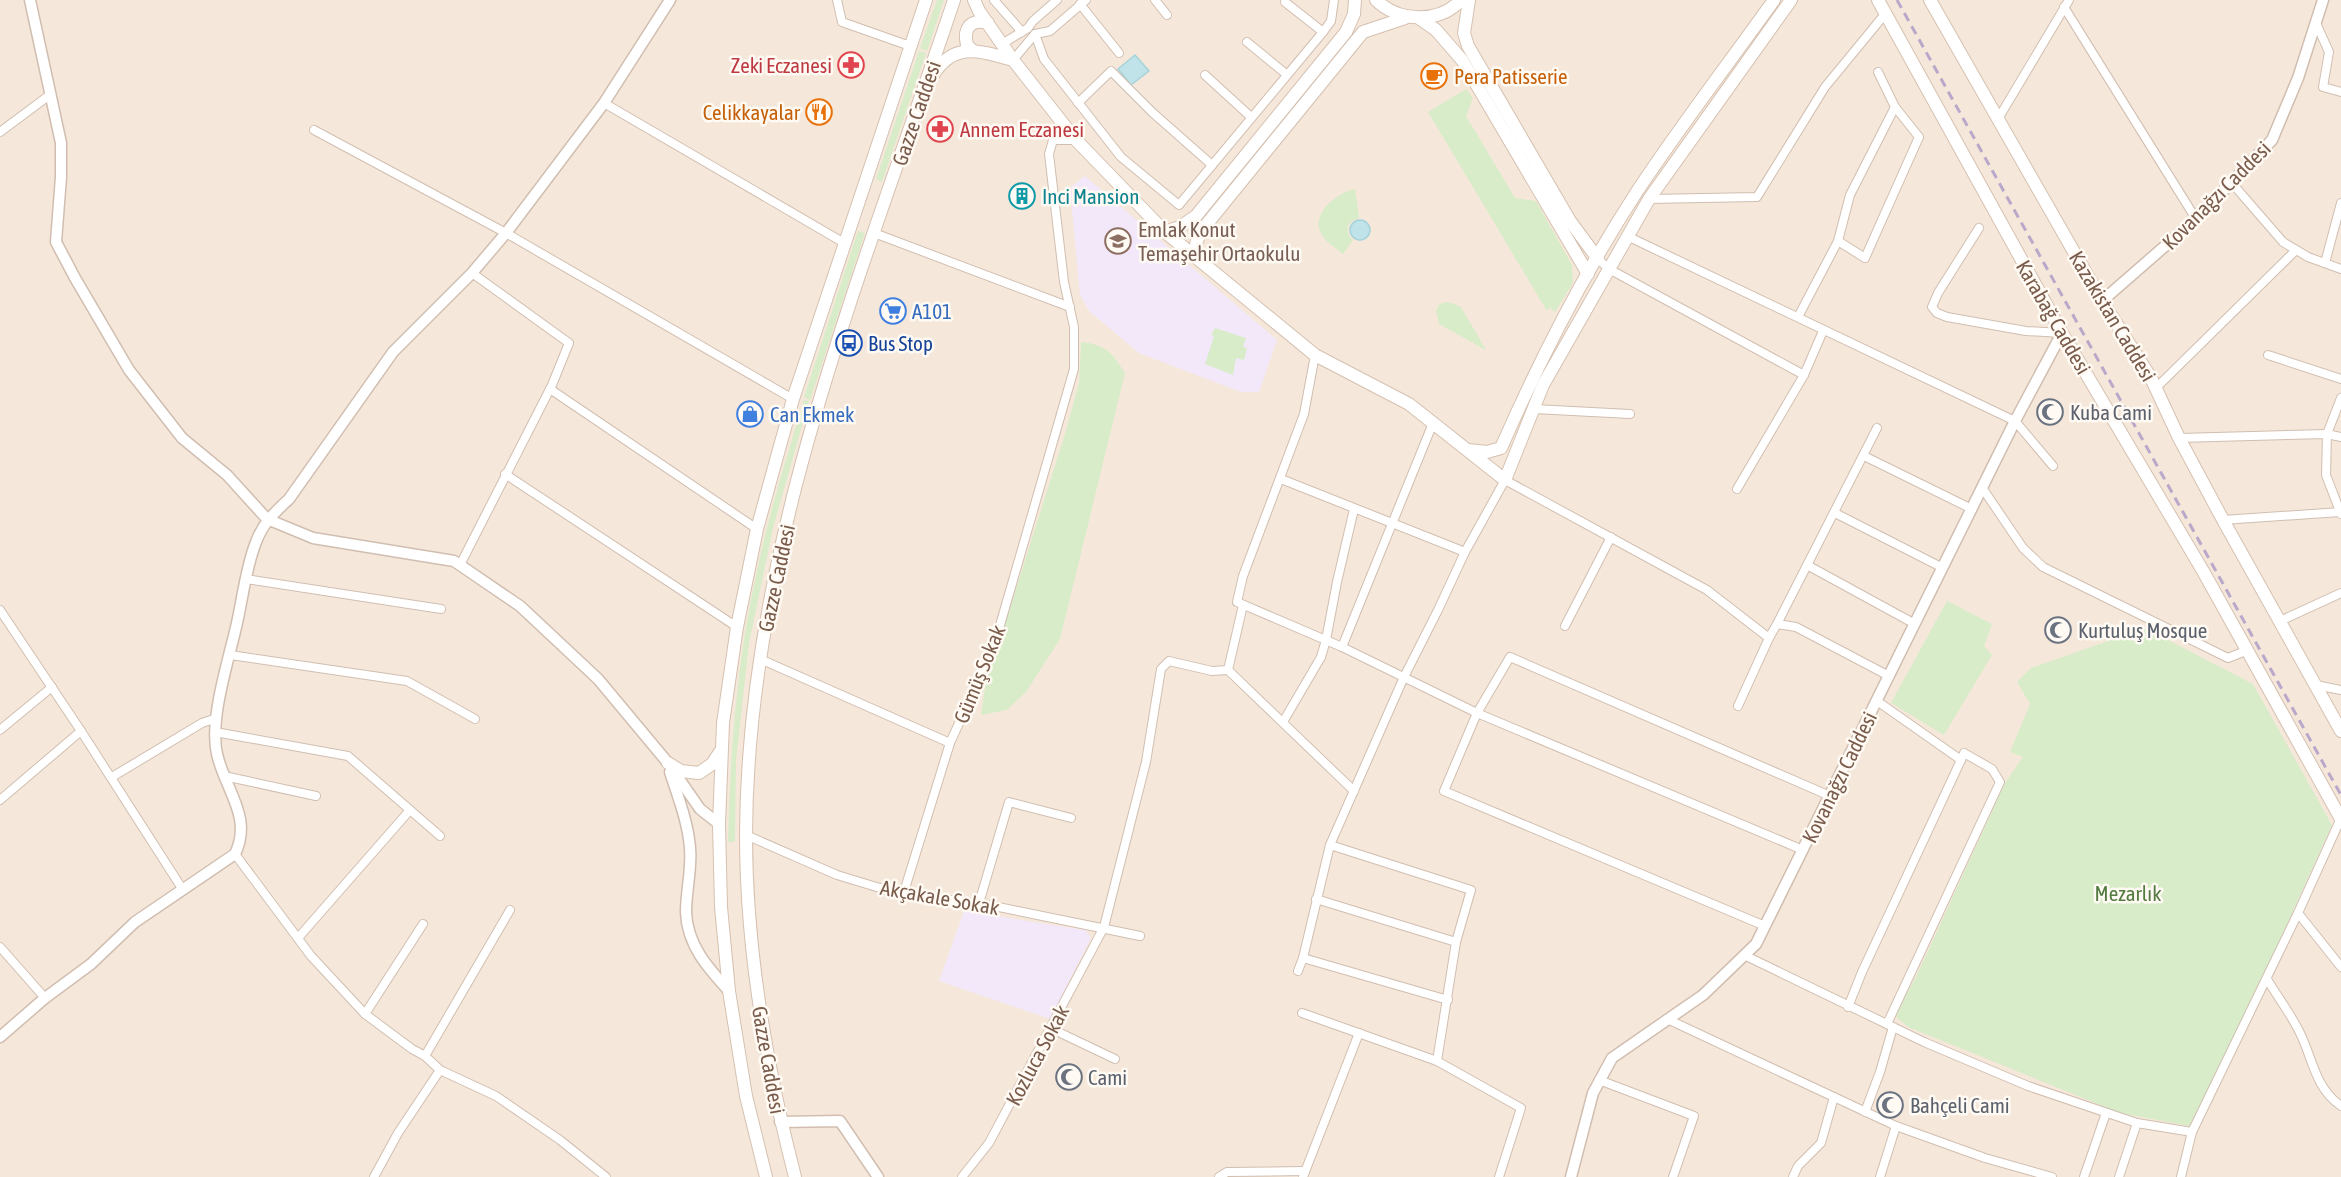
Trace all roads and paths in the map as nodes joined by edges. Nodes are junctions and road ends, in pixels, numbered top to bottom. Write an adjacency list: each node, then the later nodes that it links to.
1 (30, 0): 42 (street)
2 (670, 0): 44 (street)
3 (837, 0): 34 (street)
4 (926, 0): 34 (main road, Gazze Caddesi)
5 (954, 0): 45 (main road, Gazze Caddesi)
6 (974, 0): 27 (main road)
7 (994, 0): 29 (street)
8 (1057, 0): 29 (street)
9 (1155, 0): 24 (street)
10 (1334, 0): 30 (street)
11 (1355, 0): 58 (main road)
12 (1376, 0): 25 (main road)
13 (1461, 0): 26 (main road)
14 (1469, 0): 66 (main road)
15 (1774, 0): 66 (main road)
16 (1791, 0): 54 (main road)
17 (1878, 0): 23 (main road, Karabağ Caddesi)
18 (2323, 0): 28 (street, Kovanağzı Caddesi)
19 (1932, 1): 48 (main road, Kazakistan Caddesi)
20 (1083, 2): 31 (street); 36 (street)
21 (1285, 2): 30 (street)
22 (2067, 4): 48 (street); 56 (street)
23 (1885, 14): 54 (street); 76 (main road, Karabağ Caddesi)
24 (1167, 15)
25 (1405, 18): 26 (main road); 65 (main road)
26 (1419, 18): 71 (main road)
27 (988, 23): 33 (main road); 35 (main road)
28 (2316, 23): 41 (street); 53 (street, Kovanağzı Caddesi)
29 (1022, 32): 33 (street)
30 (1323, 32): 39 (street)
31 (1035, 34): 37 (street); 43 (street)
32 (1247, 42): 39 (street)
33 (1002, 44): 37 (main road)
34 (910, 45): 63 (main road, Gazze Caddesi)
35 (973, 51): 37 (main road); 45 (main road)
36 (1119, 53)
37 (1013, 60): 51 (main road)
38 (1878, 72): 46 (street)
39 (1286, 74): 47 (street)
40 (1205, 75): 47 (street)
41 (2341, 92)
42 (51, 94): 50 (street); 107 (street)
43 (1078, 103): 52 (street); 52 (street)
44 (604, 104): 59 (street); 63 (street)
45 (918, 105): 60 (main road, Gazze Caddesi)
46 (1895, 107): 62 (street); 62 (street)
47 (1251, 117): 52 (street)
48 (1998, 119): 72 (main road, Kazakistan Caddesi)
49 (314, 130): 59 (street)
50 (0, 132)
51 (1076, 140): 58 (main road); 73 (street, Gümüş Sokak)
52 (1212, 165)
53 (2231, 182): 56 (street, Kovanağzı Caddesi); 64 (street)
54 (1649, 199): 61 (main road)
55 (2341, 203): 67 (street)
56 (2196, 219): 72 (street, Kovanağzı Caddesi)
57 (1979, 228): 76 (street)
58 (1165, 232): 65 (main road)
59 (506, 233): 70 (street); 84 (street)
60 (874, 233): 73 (street); 131 (main road, Gazze Caddesi)
61 (1627, 236): 68 (main road); 74 (street)
62 (1838, 241): 74 (street)
63 (846, 244): 84 (main road, Gazze Caddesi)
64 (2296, 250): 67 (street); 81 (street)
65 (1194, 256): 77 (main road)
66 (1598, 259): 68 (street); 71 (main road)
67 (2325, 263): 69 (street)
68 (1609, 269): 79 (street); 85 (main road)
69 (2341, 269)
70 (472, 273): 82 (street); 107 (street)
71 (1588, 274): 93 (main road)
72 (2102, 301): 81 (main road, Kazakistan Caddesi)
73 (1070, 306): 148 (street, Gümüş Sokak)
74 (1798, 317): 75 (street)
75 (1823, 331): 79 (street); 87 (street)
76 (2062, 333): 87 (street, Kovanağzı Caddesi); 129 (main road, Karabağ Caddesi)
77 (1316, 355): 88 (main road); 99 (street)
78 (2268, 355): 80 (street)
79 (1804, 375): 101 (street)
80 (2341, 379)
81 (2156, 388): 92 (main road, Kazakistan Caddesi)
82 (550, 389): 98 (street); 110 (street)
83 (2341, 398): 90 (street)
84 (793, 399): 110 (main road, Gazze Caddesi)
85 (1534, 409): 86 (street); 95 (main road)
86 (1630, 414)
87 (2015, 421): 97 (street); 102 (street, Kovanağzı Caddesi)
88 (1433, 423): 94 (main road); 109 (street)
89 (1877, 428): 96 (street)
90 (2326, 434): 91 (street); 92 (street); 106 (street)
91 (2341, 437)
92 (2179, 438): 108 (main road, Kazakistan Caddesi)
93 (1501, 448): 94 (main road); 95 (main road)
94 (1466, 449): 100 (main road)
95 (1515, 456): 100 (main road)
96 (1864, 456): 104 (street); 105 (street)
97 (2053, 466)
98 (505, 474): 113 (street); 125 (street)
99 (1281, 479): 103 (street); 118 (street)
100 (1505, 480): 111 (street); 112 (street)
101 (1737, 489)
102 (1983, 489): 104 (street, Kovanağzı Caddesi); 129 (street)
103 (1354, 508): 109 (street); 127 (street)
104 (1972, 509): 115 (street, Kovanağzı Caddesi)
105 (1835, 513): 114 (street); 115 (street)
106 (2341, 513): 108 (street)
107 (267, 519): 113 (street); 116 (street)
108 (2223, 520): 121 (main road, Kazakistan Caddesi)
109 (1391, 524): 112 (street); 128 (street)
110 (757, 529): 125 (main road, Gazze Caddesi)
111 (1611, 537): 124 (street); 126 (street)
112 (1465, 552): 133 (street)
113 (460, 566): 151 (street)
114 (1807, 566): 122 (street); 123 (street)
115 (1943, 568): 123 (street, Kovanağzı Caddesi)
116 (246, 579): 119 (street); 130 (street)
117 (2341, 593): 121 (street)
118 (1244, 605): 127 (street); 132 (street)
119 (441, 609)
120 (0, 610): 136 (street)
121 (2280, 621): 135 (main road, Kazakistan Caddesi)
122 (1777, 624): 126 (street); 134 (street)
123 (1915, 624): 134 (street, Kovanağzı Caddesi)
124 (1565, 626)
125 (737, 627): 149 (main road, Gazze Caddesi)
126 (1769, 638): 139 (street)
127 (1326, 640): 128 (street); 143 (street)
128 (1342, 647): 133 (street)
129 (2248, 650): 160 (main road, Karabağ Caddesi)
130 (230, 655): 141 (street); 142 (street)
131 (760, 659): 148 (street); 162 (main road, Gazze Caddesi)
132 (1228, 670): 143 (street); 175 (street, Kozluca Sokak)
133 (1404, 676): 140 (street); 154 (street)
134 (1889, 676): 138 (street, Kovanağzı Caddesi)
135 (2316, 685): 137 (street); 146 (main road, Kazakistan Caddesi)
136 (52, 687): 144 (street); 145 (street)
137 (2341, 690)
138 (1876, 700): 150 (street); 156 (street, Kovanağzı Caddesi)
139 (1738, 706)
140 (1477, 713): 156 (street); 165 (street); 174 (street)
141 (216, 718): 147 (street); 153 (street)
142 (475, 719)
143 (1282, 722): 154 (street)
144 (0, 729)
145 (81, 731): 153 (street); 157 (street)
146 (2341, 731)
147 (215, 732): 152 (street); 158 (street)
148 (950, 743): 168 (street, Gümüş Sokak)
149 (721, 751): 151 (main road); 161 (main road, Gazze Caddesi)
150 (1961, 760): 188 (street); 192 (street)
151 (668, 763): 161 (street); 185 (street)
152 (224, 776): 155 (street); 166 (street)
153 (112, 777): 167 (street)
154 (1354, 791): 164 (street)
155 (316, 796)
156 (1830, 796): 165 (street, Kovanağzı Caddesi)
157 (0, 800)
158 (410, 810): 163 (street); 177 (street)
159 (1071, 818): 170 (street)
160 (2341, 818): 172 (street)
161 (719, 824): 185 (main road, Gazze Caddesi)
162 (746, 835): 168 (street, Akçakale Sokak); 205 (main road, Gazze Caddesi)
163 (441, 836)
164 (1330, 845): 169 (street); 178 (street)
165 (1803, 850): 174 (street, Kovanağzı Caddesi)
166 (235, 854): 167 (street); 177 (street)
167 (183, 890): 186 (street)
168 (903, 895): 170 (street, Akçakale Sokak)
169 (1316, 899): 178 (street); 181 (street)
170 (979, 903): 175 (street, Akçakale Sokak)
171 (510, 910): 196 (street)
172 (2298, 913): 182 (street); 184 (street)
173 (423, 924): 190 (street)
174 (1765, 926): 180 (street, Kovanağzı Caddesi)
175 (1104, 927): 176 (street, Akçakale Sokak); 193 (street, Kozluca Sokak)
176 (1140, 936)
177 (298, 938): 190 (street)
178 (1456, 942): 187 (street)
179 (0, 947): 186 (street)
180 (1744, 955): 188 (street); 191 (street, Kovanağzı Caddesi)
181 (1303, 958): 183 (street); 187 (street)
182 (2341, 967)
183 (1298, 971)
184 (2267, 979): 202 (street); 208 (street)
185 (729, 991): 212 (main road, Gazze Caddesi)
186 (45, 998): 195 (street)
187 (1448, 1000): 198 (street)
188 (1848, 1006): 192 (street)
189 (1302, 1013): 194 (street)
190 (365, 1014): 196 (street)
191 (1667, 1019): 200 (street, Kovanağzı Caddesi); 201 (street)
192 (1890, 1026): 203 (street); 204 (street)
193 (1052, 1029): 197 (street); 215 (street, Kozluca Sokak)
194 (1359, 1033): 198 (street); 209 (street)
195 (0, 1037)
196 (426, 1056): 199 (street)
197 (1115, 1059)
198 (1437, 1061): 217 (street)
199 (440, 1070): 210 (street); 211 (street)
200 (1599, 1080): 218 (street, Kovanağzı Caddesi); 219 (street)
201 (1834, 1098): 203 (street); 220 (street)
202 (2341, 1106)
203 (1864, 1112): 207 (street)
204 (2106, 1113): 206 (street); 223 (street)
205 (780, 1122): 213 (main road, Gazze Caddesi); 214 (street)
206 (2137, 1123): 208 (street); 224 (street)
207 (1896, 1126): 221 (street); 222 (street)
208 (2192, 1132): 225 (street)
209 (1304, 1174): 216 (street)
210 (374, 1177)
211 (606, 1177)
212 (766, 1177)
213 (795, 1177)
214 (878, 1177)
215 (962, 1177)
216 (1219, 1177)
217 (1499, 1177)
218 (1571, 1177)
219 (1673, 1177)
220 (1793, 1177)
221 (1880, 1177)
222 (2052, 1177)
223 (2084, 1177)
224 (2119, 1177)
225 (2181, 1177)

